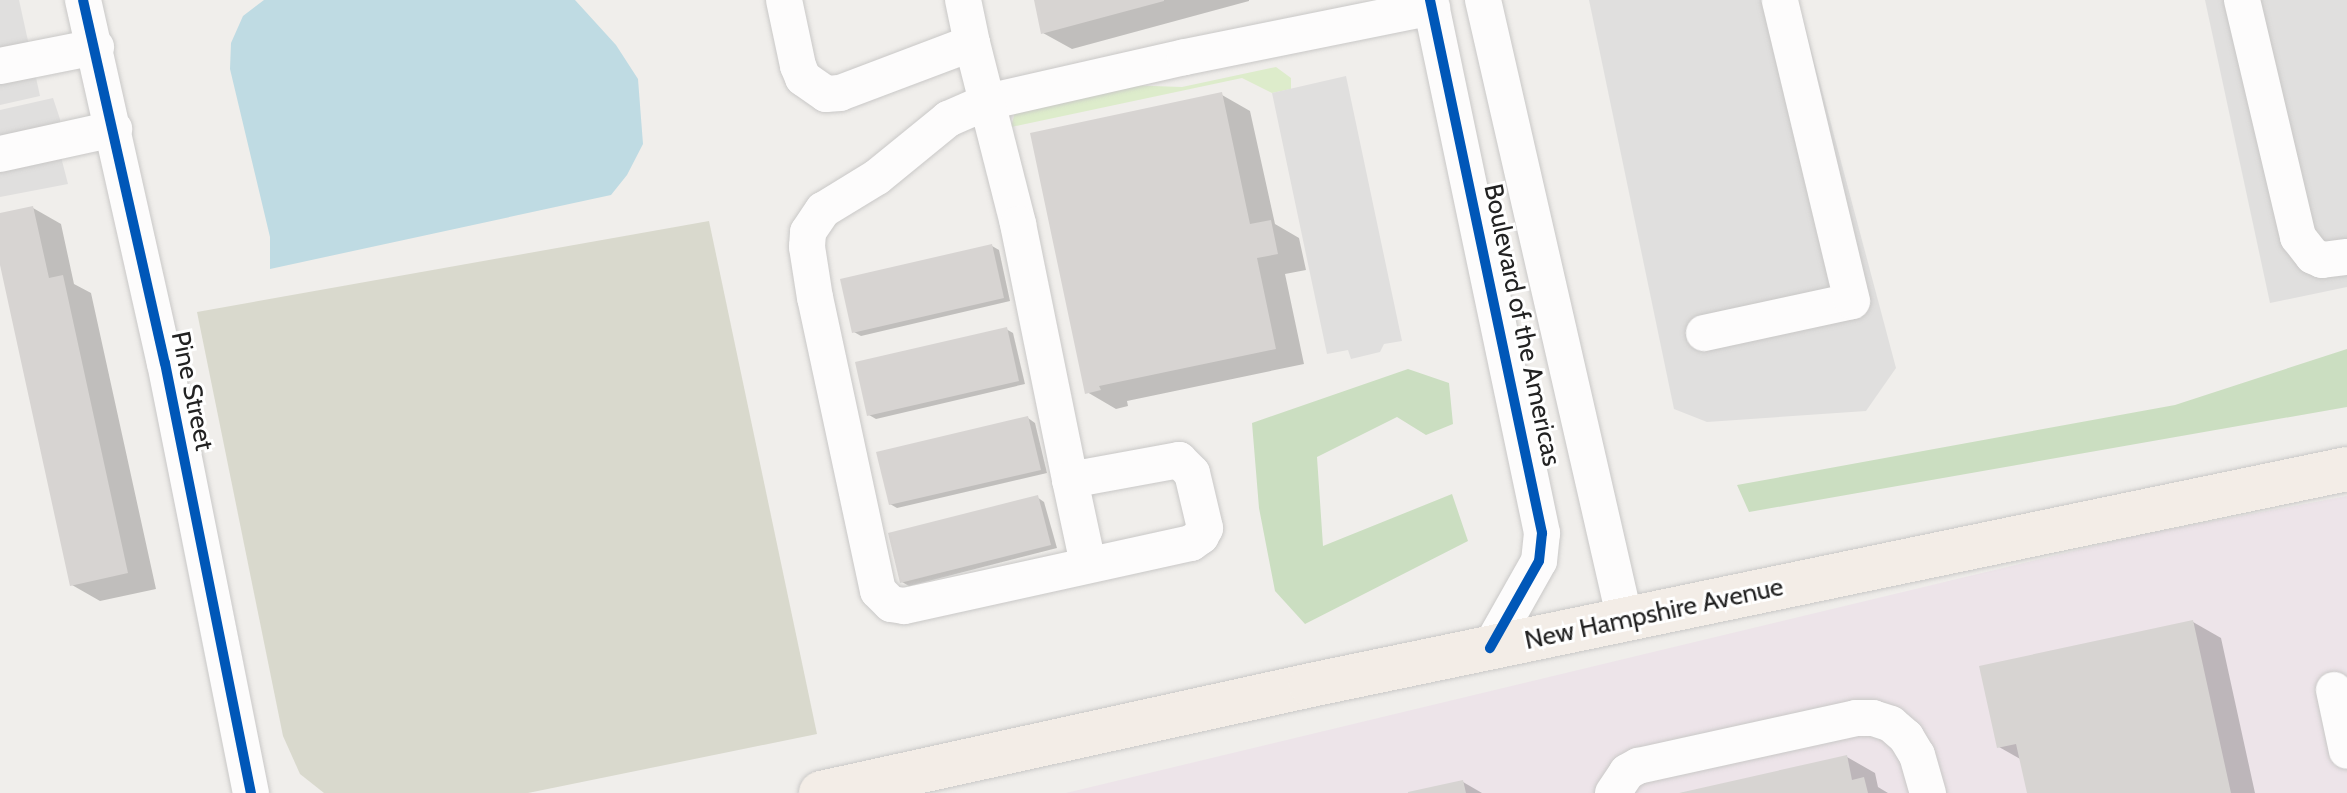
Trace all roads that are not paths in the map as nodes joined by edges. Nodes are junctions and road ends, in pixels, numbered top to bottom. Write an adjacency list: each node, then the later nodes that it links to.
1 (83, 0): 9 (street, Pine Street)
2 (784, 0): 8 (street)
3 (963, 0): 8 (street)
4 (1483, 0): 19 (street, Boulevard of the Americas)
5 (1780, 0): 15 (street)
6 (2242, 0): 14 (street)
7 (1431, 3): 11 (street); 20 (street, Boulevard of the Americas)
8 (972, 43): 11 (street)
9 (96, 47): 10 (street); 12 (street, Pine Street)
10 (0, 66)
11 (987, 102): 17 (street); 18 (street)
12 (114, 129): 13 (street); 23 (street, Pine Street)
13 (0, 154)
14 (2347, 257)
15 (1704, 333)
16 (2347, 469): 19 (main road, New Hampshire Avenue)
17 (1070, 480): 18 (street); 18 (street)
18 (1088, 564)
19 (1625, 620): 20 (main road, New Hampshire Avenue)
20 (1490, 648): 24 (main road, New Hampshire Avenue)
21 (2334, 690): 22 (street)
22 (2347, 751)
23 (251, 793)
24 (821, 793)
25 (1613, 793): 26 (street)
26 (1928, 793)

